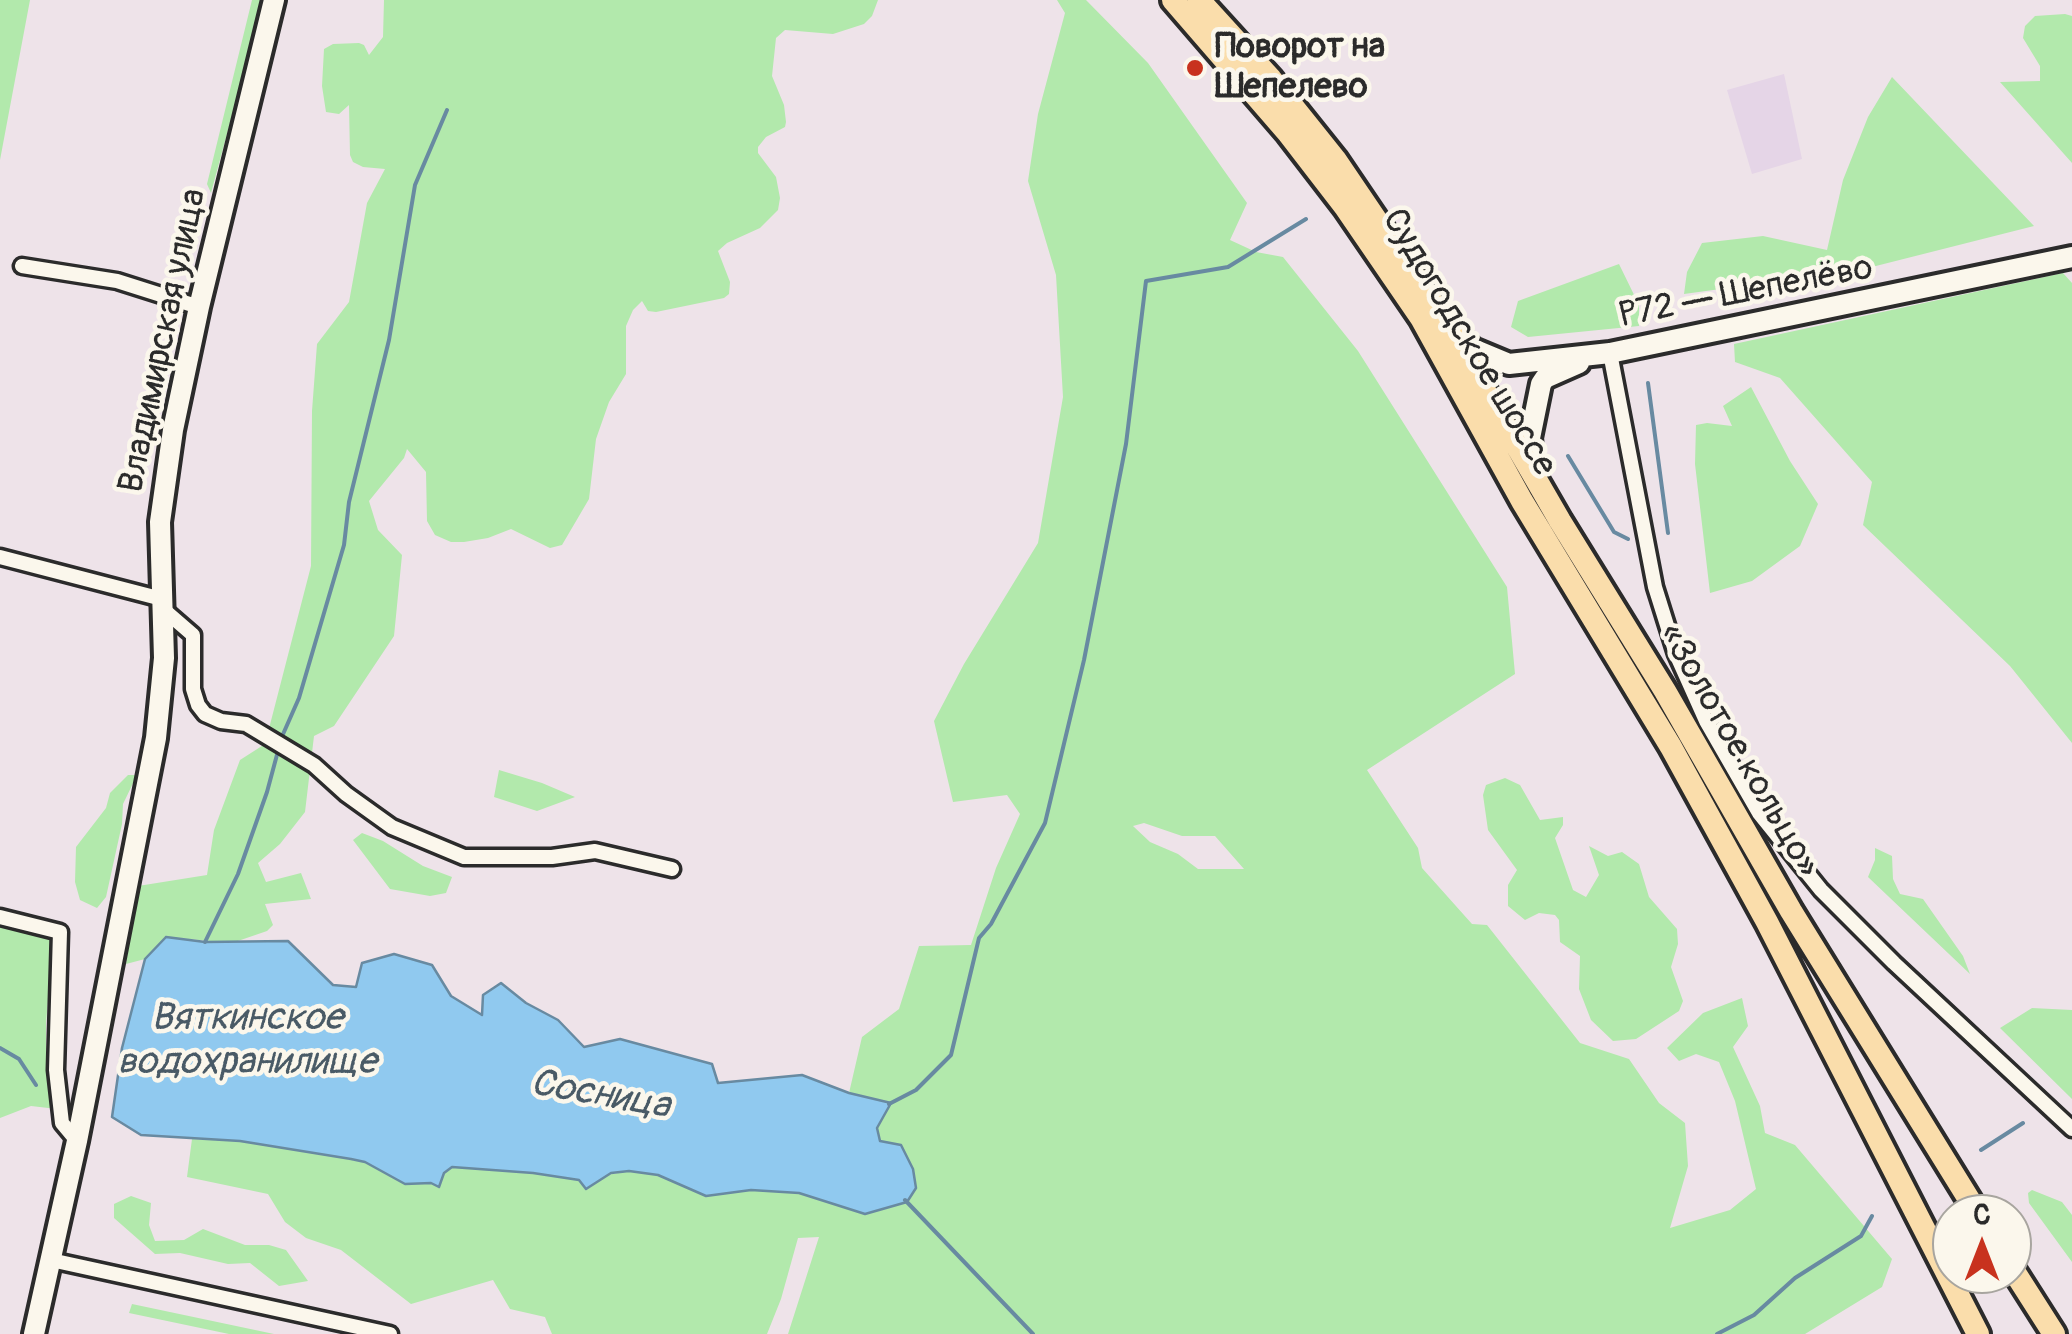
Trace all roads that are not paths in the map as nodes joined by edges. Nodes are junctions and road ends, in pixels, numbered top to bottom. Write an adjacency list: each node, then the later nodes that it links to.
1 (274, 0): 6 (street, Владимирская улица)
2 (1173, 0): 11 (main road, Судогодское шоссе)
3 (1199, 0): 7 (main road, Судогодское шоссе)
4 (2072, 257): 8 (street, Р72 — Шепелёво)
5 (22, 266): 6 (street)
6 (199, 307): 12 (street, Владимирская улица)
7 (1444, 320): 8 (street, Р72 — Шепелёво); 9 (main road, «Золотое кольцо»)
8 (1610, 353): 9 (street); 15 (street)
9 (1534, 475): 17 (main road, «Золотое кольцо»)
10 (0, 557): 12 (street)
11 (1576, 590): 22 (main road, «Золотое кольцо»)
12 (162, 604): 13 (street); 16 (street, Владимирская улица)
13 (672, 869)
14 (0, 917): 16 (street)
15 (2072, 1129)
16 (76, 1141): 18 (street, Владимирская улица)
17 (1966, 1194)
18 (52, 1260): 20 (street, Владимирская улица); 21 (street)
19 (2029, 1294): 23 (main road)
20 (34, 1334)
21 (390, 1334)
22 (1978, 1334)
23 (2054, 1334)

